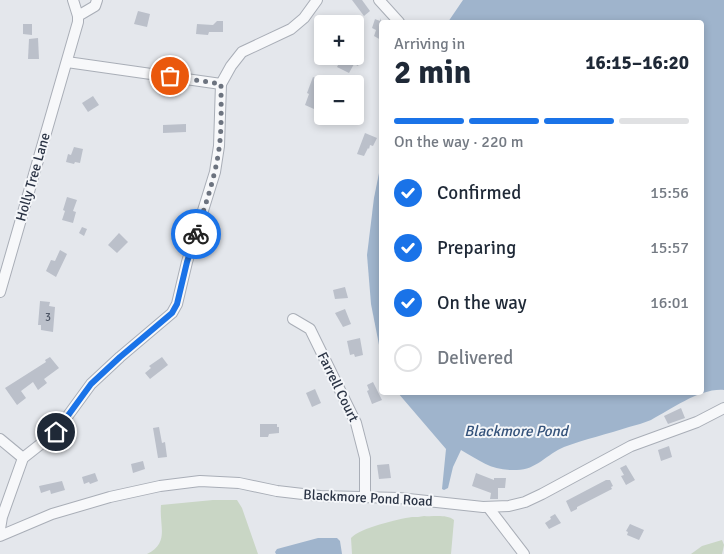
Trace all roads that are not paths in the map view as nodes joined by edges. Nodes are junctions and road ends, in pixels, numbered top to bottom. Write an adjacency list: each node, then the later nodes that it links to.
1 (73, 0): 5 (street)
2 (97, 0): 5 (street)
3 (317, 0): 8 (street)
4 (379, 0): 6 (street)
5 (78, 16): 7 (street, Holly Tree Lane)
6 (397, 20)
7 (67, 62): 8 (street); 9 (street, Holly Tree Lane)
8 (221, 84): 13 (street)
9 (0, 292)
10 (293, 318): 14 (street, Farrell Court)
11 (724, 408): 15 (street, Blackmore Pond Road)
12 (0, 439): 13 (street)
13 (23, 458): 16 (street)
14 (366, 497): 15 (street, Blackmore Pond Road); 17 (street, Blackmore Pond Road)
15 (488, 507): 18 (street)
16 (0, 529)
17 (0, 536)
18 (524, 554)

